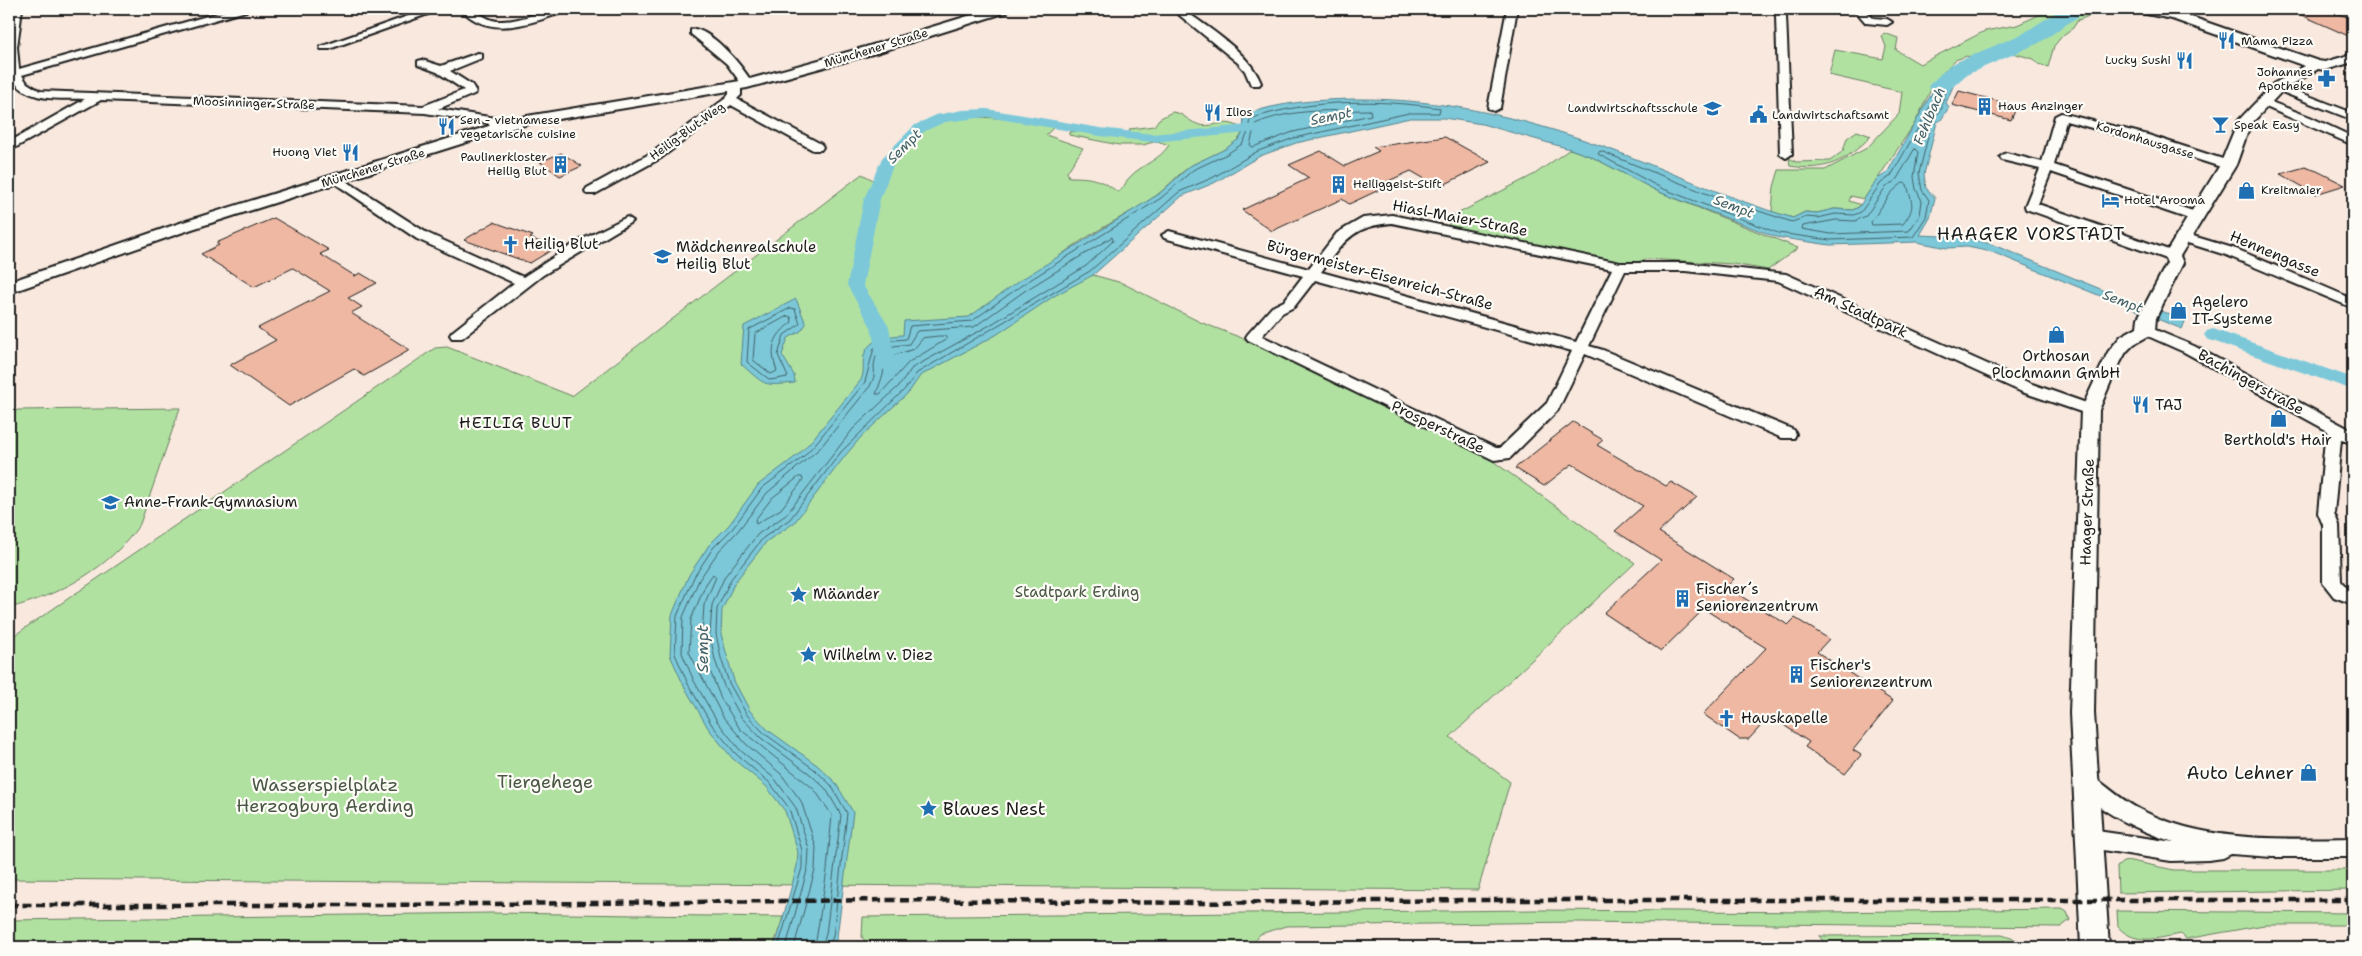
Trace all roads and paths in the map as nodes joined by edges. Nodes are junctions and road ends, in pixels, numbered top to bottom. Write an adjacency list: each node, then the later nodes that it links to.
1 (242, 9): 11 (street)
2 (437, 9): 15 (street)
3 (466, 9): 4 (street)
4 (563, 9)
5 (1003, 9): 23 (street, Münchener Straße)
6 (1177, 9): 22 (street)
7 (1512, 9): 28 (street)
8 (1777, 9): 35 (street)
9 (1859, 9): 13 (street)
10 (2140, 9): 19 (street)
11 (227, 11): 21 (street)
12 (14, 14): 21 (street)
13 (1887, 22)
14 (695, 32): 23 (street)
15 (325, 47)
16 (478, 56): 20 (street)
17 (2353, 58): 19 (street)
18 (422, 63): 20 (street)
19 (2316, 66): 24 (street)
20 (441, 70): 29 (street)
21 (12, 74): 25 (street, Moosinninger Straße)
22 (1255, 84)
23 (741, 85): 26 (street, Heilig-Blut-Weg); 31 (street, Münchener Straße)
24 (2278, 87): 27 (street); 30 (street)
25 (98, 97): 29 (street, Moosinninger Straße); 33 (street)
26 (730, 100): 34 (street, Heilig-Blut-Weg); 40 (street, Heilig-Blut-Weg)
27 (2263, 102): 32 (street); 37 (street)
28 (1494, 108)
29 (425, 110): 31 (street, Moosinninger Straße)
30 (2353, 117)
31 (497, 128): 39 (street, Münchener Straße)
32 (2353, 141)
33 (9, 146)
34 (817, 147)
35 (1786, 154)
36 (2006, 157): 38 (street)
37 (2228, 165): 38 (street, Kordonhausgasse); 41 (street)
38 (2047, 167): 41 (street); 45 (street)
39 (337, 179): 48 (street); 49 (street, Münchener Straße)
40 (591, 191)
41 (2198, 217): 44 (street)
42 (627, 221): 48 (street)
43 (1169, 235): 47 (street, Bürgermeister-Eisenreich-Straße)
44 (2183, 237): 45 (street); 50 (street, Hennengasse)
45 (2172, 256): 51 (street)
46 (1620, 268): 47 (street, Hiasl-Maier-Straße); 54 (street, Prosperstraße); 55 (street, Am Stadtpark)
47 (1312, 273): 53 (street, Hiasl-Maier-Straße); 54 (street, Bürgermeister-Eisenreich-Straße)
48 (524, 283): 52 (street)
49 (9, 288)
50 (2353, 304)
51 (2149, 317): 55 (street, Haager Straße); 56 (street, Bachingerstraße)
52 (457, 335)
53 (1253, 337): 54 (street, Prosperstraße)
54 (1580, 349): 57 (street, Bürgermeister-Eisenreich-Straße)
55 (2090, 410): 60 (street, Haager Straße)
56 (2336, 429): 58 (street, Bachingerstraße); 59 (street)
57 (1788, 434)
58 (2353, 438)
59 (2353, 597)
60 (2087, 783): 61 (street, Haager Straße); 62 (street)
61 (2090, 839): 62 (street); 64 (street, Haager Straße)
62 (2243, 846): 63 (street)
63 (2353, 848)
64 (2095, 947)

